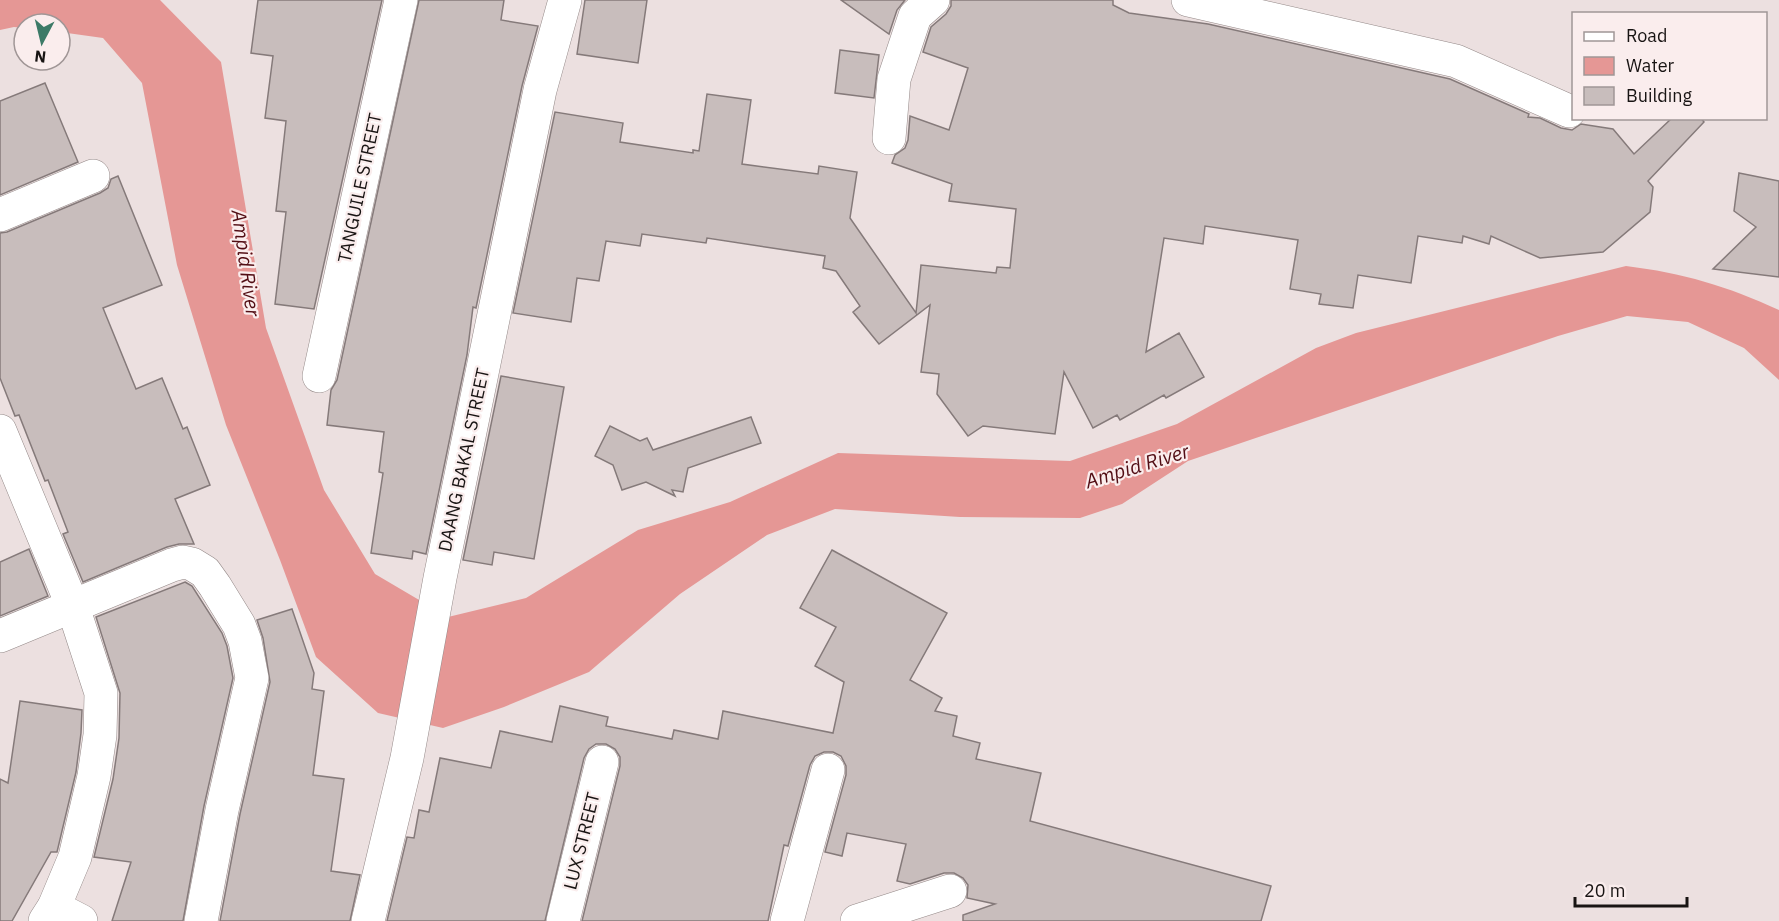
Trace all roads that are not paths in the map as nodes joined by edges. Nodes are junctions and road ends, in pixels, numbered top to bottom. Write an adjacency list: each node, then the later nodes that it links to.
1 (401, 0): 9 (street, TANGUILE STREET)
2 (565, 0): 19 (street, DAANG BAKAL STREET)
3 (933, 0): 6 (street)
4 (1188, 0): 5 (street)
5 (1569, 111)
6 (889, 138)
7 (93, 176): 8 (street)
8 (0, 215)
9 (319, 376)
10 (0, 430): 11 (street)
11 (11, 491): 12 (street)
12 (73, 607): 13 (street); 17 (street); 18 (street)
13 (0, 636)
14 (602, 762): 20 (street, LUX STREET)
15 (828, 770): 21 (street)
16 (950, 891): 22 (street)
17 (60, 916)
18 (201, 921)
19 (368, 921)
20 (563, 921)
21 (787, 921)
22 (857, 921)

